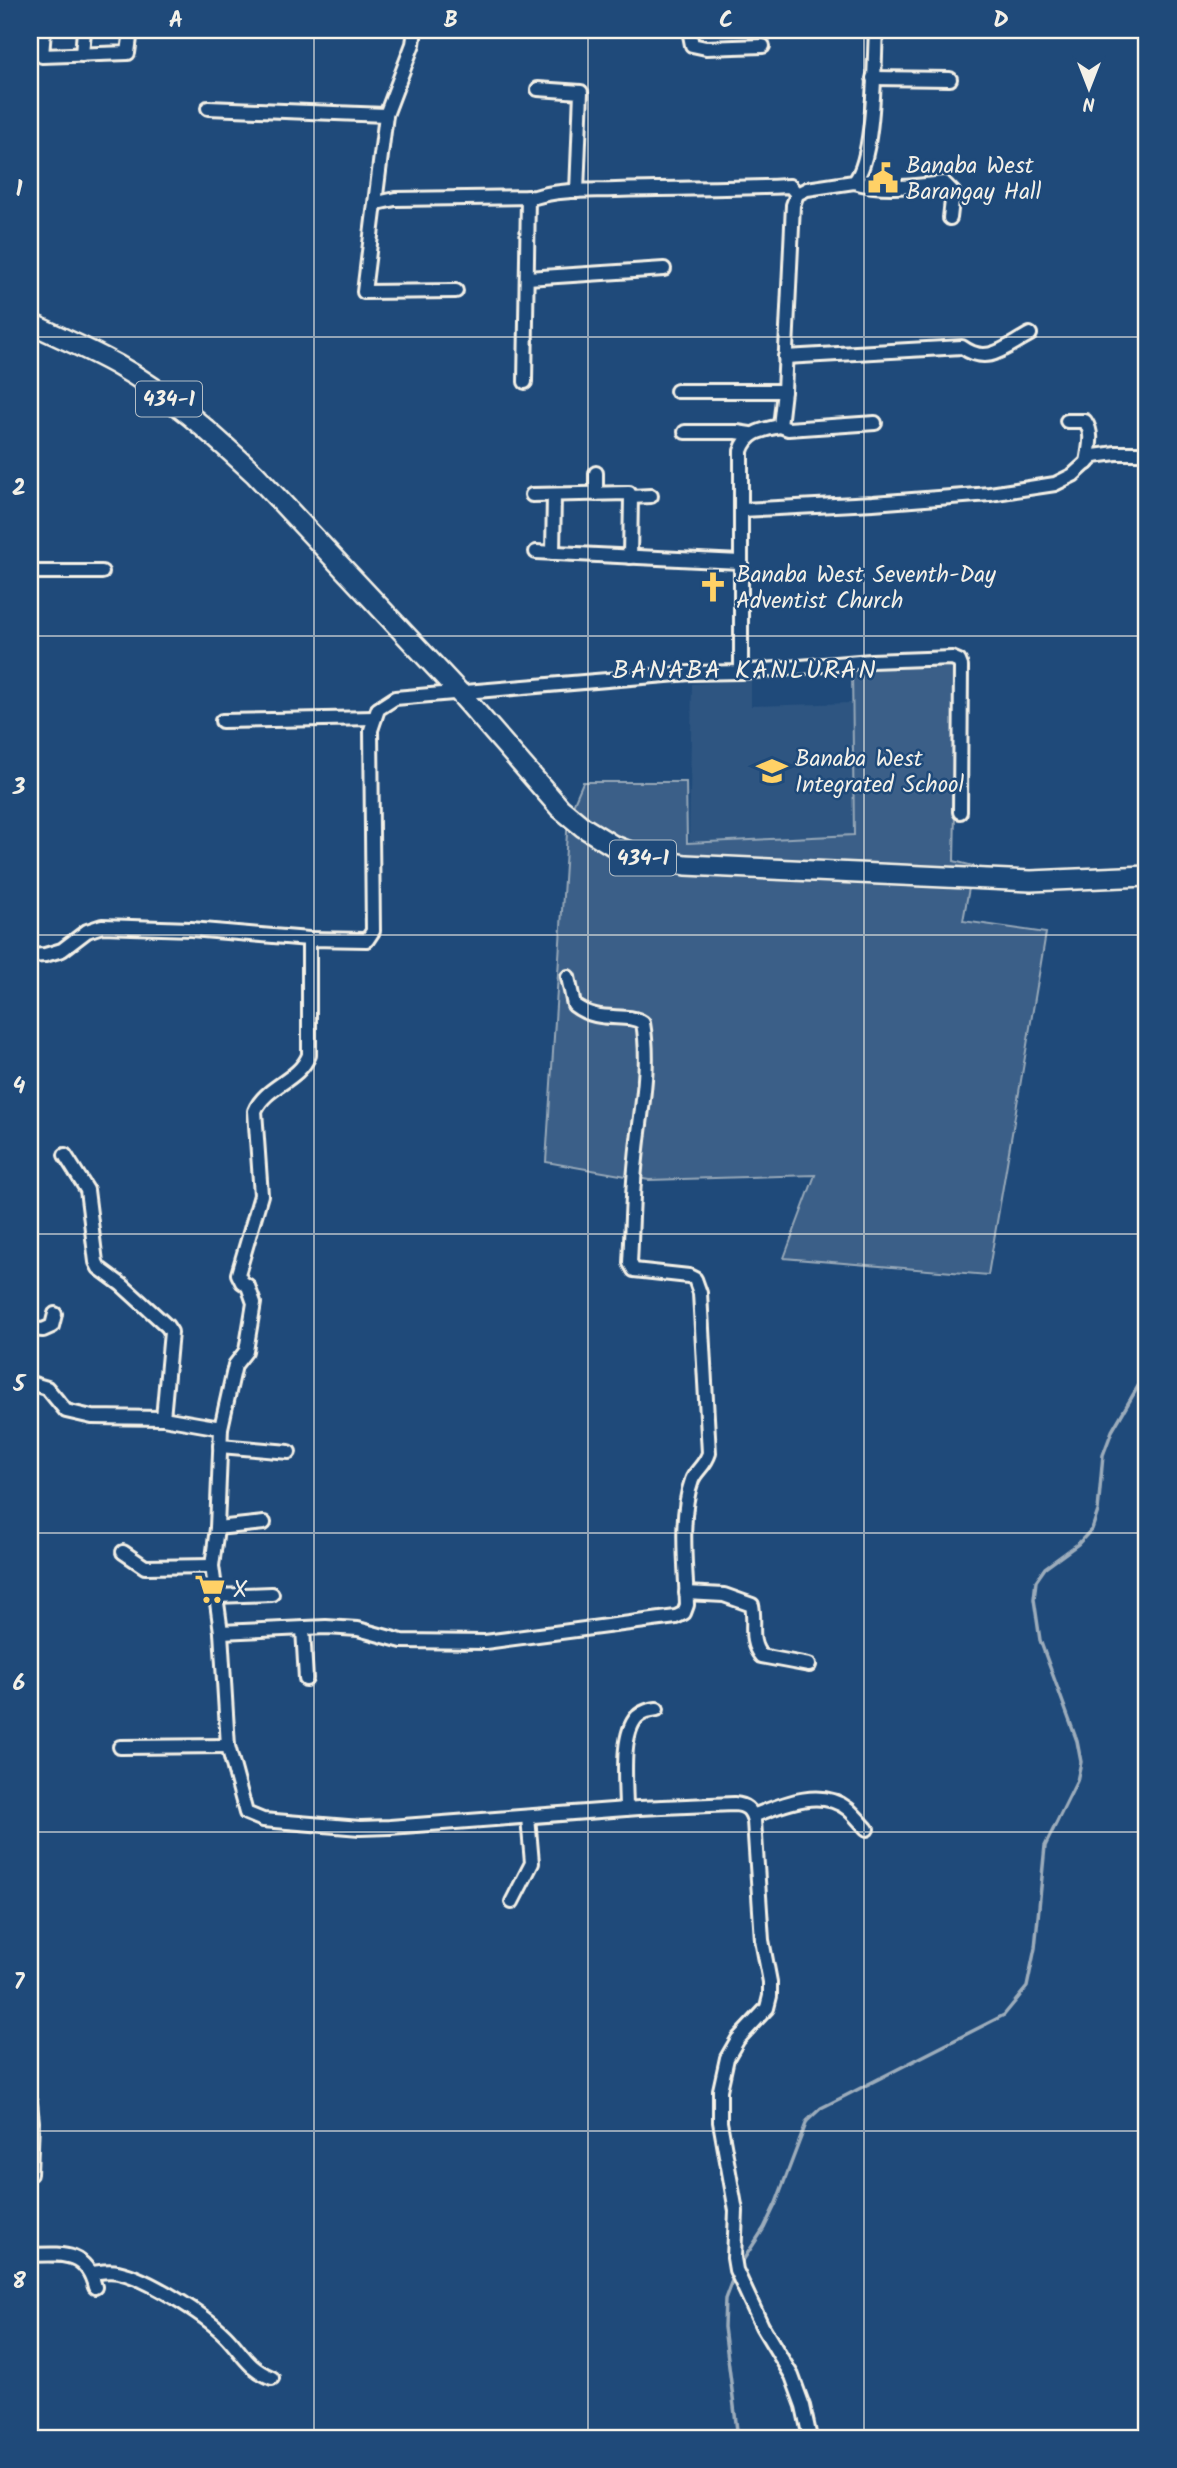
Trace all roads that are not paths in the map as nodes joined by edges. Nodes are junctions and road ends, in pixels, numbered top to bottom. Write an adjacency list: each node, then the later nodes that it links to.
1 (44, 30): 8 (street)
2 (84, 30): 8 (street)
3 (131, 30): 8 (street)
4 (415, 30): 13 (street)
5 (689, 30): 7 (street)
6 (876, 30): 9 (street)
7 (763, 46)
8 (82, 55)
9 (873, 78): 10 (street); 14 (street)
10 (950, 79)
11 (538, 89): 15 (street)
12 (208, 108): 13 (street)
13 (386, 115): 18 (street)
14 (854, 183): 16 (street); 19 (street)
15 (577, 191): 16 (street); 17 (street)
16 (797, 194): 25 (street)
17 (528, 197): 18 (street); 21 (street)
18 (377, 203): 22 (street)
19 (950, 218)
20 (664, 269): 21 (street)
21 (527, 278): 26 (street)
22 (456, 291)
23 (30, 323): 50 (main road, 434-1)
24 (1030, 334): 25 (street)
25 (785, 357): 28 (street)
26 (526, 382)
27 (677, 391): 28 (street)
28 (784, 391): 31 (street)
29 (1067, 421): 35 (street)
30 (875, 423): 31 (street)
31 (780, 426): 33 (street)
32 (685, 432): 33 (street)
33 (750, 434): 42 (street)
34 (1147, 453): 35 (street)
35 (1087, 463): 42 (street)
36 (596, 473): 37 (street)
37 (596, 494): 39 (street); 41 (street)
38 (532, 495): 39 (street)
39 (554, 495): 44 (street)
40 (651, 496): 41 (street)
41 (631, 497): 45 (street)
42 (742, 510): 46 (street)
43 (536, 552): 44 (street)
44 (553, 553): 45 (street)
45 (630, 557): 46 (street)
46 (740, 562): 49 (street)
47 (30, 572): 48 (street)
48 (102, 572)
49 (740, 672): 50 (street); 53 (street)
50 (458, 691): 51 (street); 54 (main road, 434-1)
51 (375, 718): 52 (street); 55 (street)
52 (222, 721)
53 (960, 812)
54 (1147, 876)
55 (309, 939): 56 (street); 63 (street)
56 (30, 956)
57 (568, 977): 70 (street)
58 (65, 1155): 62 (street)
59 (55, 1314): 60 (street)
60 (30, 1329)
61 (30, 1383): 62 (street)
62 (163, 1418): 63 (street)
63 (221, 1428): 64 (street)
64 (219, 1446): 65 (street); 67 (street)
65 (289, 1452)
66 (264, 1523): 67 (street)
67 (217, 1528): 69 (street)
68 (123, 1552): 69 (street)
69 (212, 1566): 72 (street)
70 (686, 1592): 73 (street); 75 (street)
71 (272, 1594): 72 (street)
72 (216, 1597): 74 (street)
73 (303, 1629): 74 (street); 76 (street)
74 (220, 1632): 78 (street)
75 (809, 1665)
76 (306, 1679)
77 (657, 1709): 80 (street)
78 (228, 1746): 79 (street); 82 (street)
79 (120, 1747)
80 (626, 1809): 81 (street); 82 (street)
81 (753, 1816): 83 (street); 91 (street)
82 (528, 1817): 84 (street)
83 (867, 1829)
84 (512, 1902)
85 (30, 2103): 86 (street)
86 (30, 2174)
87 (30, 2255): 88 (street)
88 (92, 2273): 89 (street); 90 (street)
89 (95, 2287)
90 (272, 2378)
91 (810, 2438)

